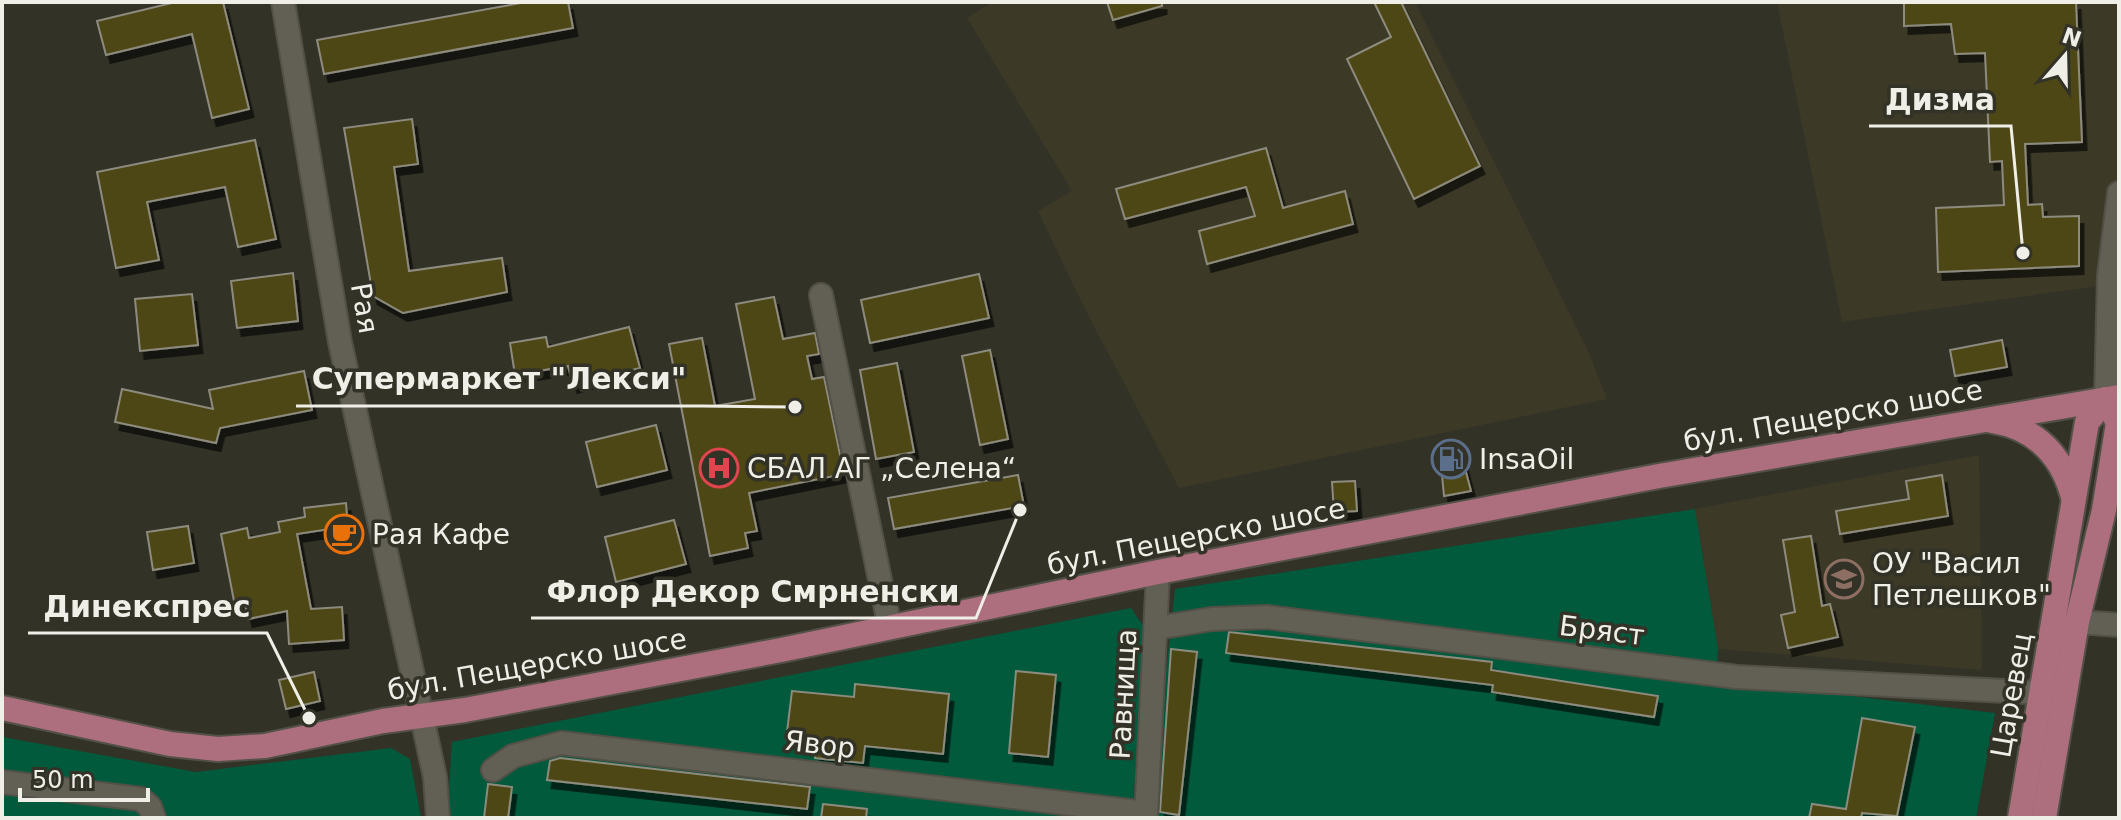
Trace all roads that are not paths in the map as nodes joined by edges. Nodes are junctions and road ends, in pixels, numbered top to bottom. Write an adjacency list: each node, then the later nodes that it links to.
1 (283, 2): 14 (street, Рая)
2 (2119, 193): 4 (street, Царевец)
3 (821, 295): 10 (street)
4 (2113, 398): 5 (main road, бул. Пещерско шосе); 6 (main road, Царевец); 8 (main road, Царевец)
5 (1982, 420): 6 (main road); 7 (main road, бул. Пещерско шосе)
6 (2074, 503): 12 (main road, Царевец)
7 (1158, 572): 10 (main road, бул. Пещерско шосе); 11 (street, Равнища)
8 (2077, 622): 9 (street); 21 (main road, Царевец)
9 (2119, 625)
10 (890, 628): 14 (main road, бул. Пещерско шосе)
11 (1156, 628): 12 (street, Бряст); 17 (street, Равнища)
12 (2042, 693): 20 (main road, Царевец)
13 (2, 708): 14 (main road, бул. Пещерско шосе)
14 (419, 716): 19 (street)
15 (493, 770): 17 (street, Явор)
16 (2, 782): 18 (street)
17 (1146, 816)
18 (154, 818)
19 (438, 818)
20 (2020, 818)
21 (2044, 818)

